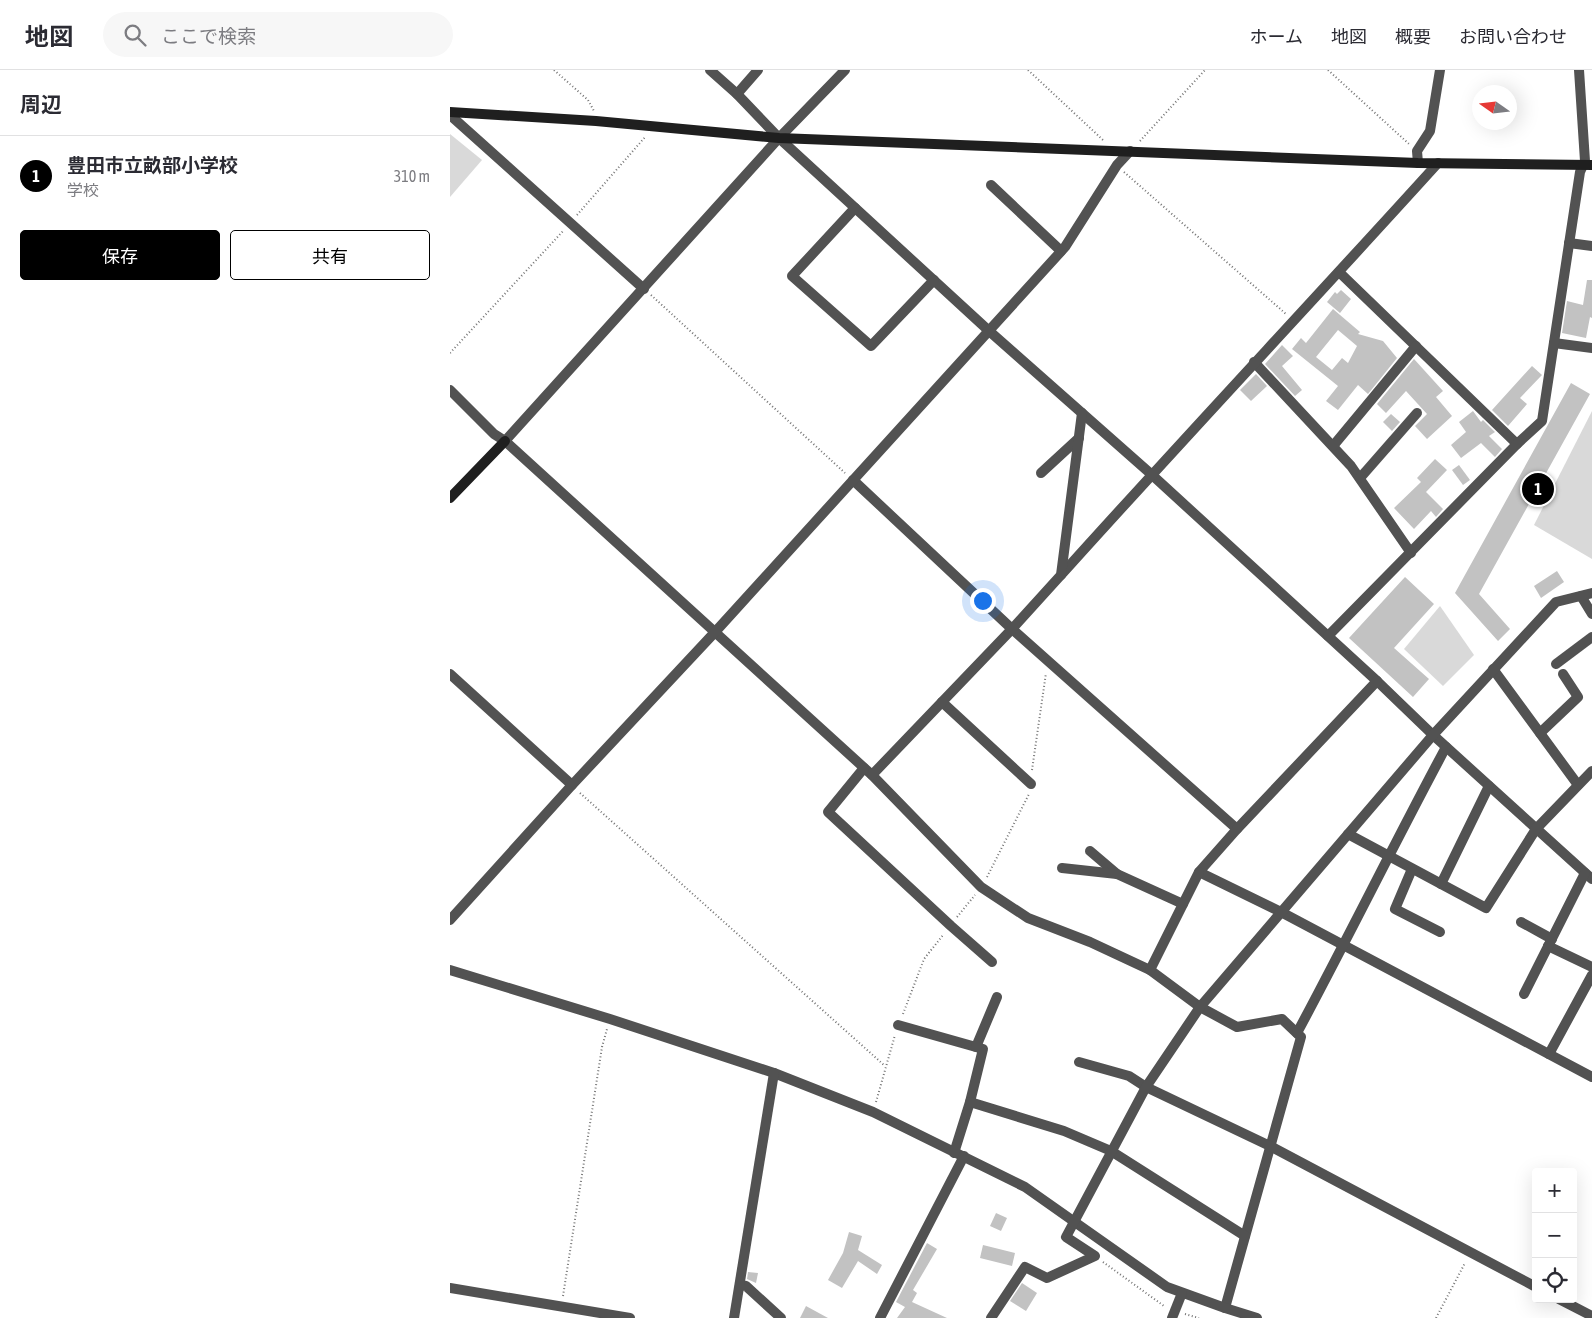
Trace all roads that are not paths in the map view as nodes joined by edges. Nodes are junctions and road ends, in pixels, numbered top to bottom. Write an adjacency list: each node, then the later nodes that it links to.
1 (710, 70): 6 (street)
2 (758, 70): 6 (street)
3 (845, 70): 8 (street)
4 (1440, 70): 10 (street)
5 (1579, 70): 12 (street)
6 (737, 94): 8 (street)
7 (450, 113): 8 (street); 20 (street)
8 (779, 138): 9 (street); 14 (street); 20 (street)
9 (1130, 152): 10 (street); 17 (street)
10 (1418, 163): 11 (street)
11 (1438, 163): 12 (street); 18 (street)
12 (1588, 165): 15 (street)
13 (991, 185): 17 (street)
14 (855, 208): 19 (street); 19 (street)
15 (1570, 243): 16 (street); 22 (street)
16 (1592, 246)
17 (1061, 252): 21 (street)
18 (1339, 272): 23 (street); 25 (street)
19 (934, 280): 21 (street)
20 (644, 289): 30 (street)
21 (988, 330): 27 (street); 36 (street)
22 (1554, 343): 24 (street); 31 (street)
23 (1416, 346): 31 (street); 32 (street)
24 (1592, 348)
25 (1254, 362): 32 (street); 34 (street)
26 (450, 390): 30 (street)
27 (1082, 413): 29 (street); 34 (street)
28 (1417, 413): 35 (street)
29 (1079, 438): 33 (street); 39 (street)
30 (505, 441): 37 (street); 44 (street)
31 (1517, 444): 38 (street)
32 (1333, 446): 35 (street)
33 (1041, 473)
34 (1151, 474): 39 (street); 45 (street)
35 (1360, 478): 38 (street)
36 (853, 480): 43 (street); 44 (street)
37 (450, 498)
38 (1411, 553): 45 (street)
39 (1060, 575): 43 (street)
40 (1592, 593): 41 (street)
41 (1581, 596): 42 (street); 48 (street)
42 (1592, 614)
43 (1012, 629): 52 (street); 62 (street)
44 (716, 631): 56 (street); 59 (street)
45 (1328, 636): 51 (street)
46 (1592, 637): 47 (street)
47 (1556, 664)
48 (1493, 669): 53 (street); 54 (street)
49 (450, 674): 59 (street)
50 (1563, 674): 53 (street)
51 (1377, 681): 54 (street); 62 (street)
52 (942, 702): 56 (street); 58 (street)
53 (1540, 733): 60 (street)
54 (1433, 735): 55 (street); 64 (street)
55 (1446, 747): 61 (street); 66 (street)
56 (868, 772): 80 (street); 83 (street)
57 (1592, 772): 60 (street)
58 (1030, 784)
59 (572, 785): 75 (street)
60 (1578, 785): 63 (street)
61 (1489, 786): 63 (street); 72 (street)
62 (1236, 829): 69 (street)
63 (1536, 829): 71 (street); 72 (street)
64 (1348, 834): 66 (street); 74 (street)
65 (1090, 851): 70 (street)
66 (1388, 856): 68 (street); 79 (street)
67 (1062, 868): 70 (street)
68 (1412, 869): 72 (street); 77 (street)
69 (1199, 872): 73 (street); 74 (street)
70 (1117, 874): 73 (street)
71 (1588, 876): 78 (street)
72 (1441, 884)
73 (1183, 904): 83 (street)
74 (1280, 912): 79 (street); 87 (street)
75 (450, 920)
76 (1521, 922): 78 (street)
77 (1440, 932)
78 (1550, 942): 81 (street); 85 (street)
79 (1344, 946): 89 (street); 91 (street)
80 (992, 962)
81 (1592, 967)
82 (450, 970): 93 (street)
83 (1150, 970): 87 (street)
84 (1591, 980): 91 (street)
85 (1524, 994)
86 (996, 997): 90 (street)
87 (1200, 1007): 89 (street); 95 (street)
88 (898, 1025): 90 (street)
89 (1297, 1033): 97 (street)
90 (976, 1047): 96 (street)
91 (1549, 1054): 94 (street)
92 (1079, 1062): 95 (street)
93 (774, 1073): 98 (street); 103 (street)
94 (1592, 1077)
95 (1146, 1087): 97 (street); 99 (street)
96 (970, 1102): 98 (street); 99 (street)
97 (1270, 1146): 102 (street); 104 (street)
98 (954, 1152): 100 (street)
99 (1111, 1152): 101 (street); 102 (street)
100 (964, 1156): 101 (street); 114 (street)
101 (1074, 1221): 106 (street); 115 (street)
102 (1245, 1236): 108 (street)
103 (740, 1285): 112 (street); 113 (street)
104 (1532, 1285)
105 (450, 1288): 111 (street)
106 (1182, 1293): 108 (street); 109 (street)
107 (1568, 1303): 110 (street)
108 (1225, 1308): 116 (street)
109 (1173, 1314)
110 (1592, 1316)
111 (630, 1318)
112 (734, 1318)
113 (781, 1318)
114 (880, 1318)
115 (991, 1318)
116 (1257, 1318)

